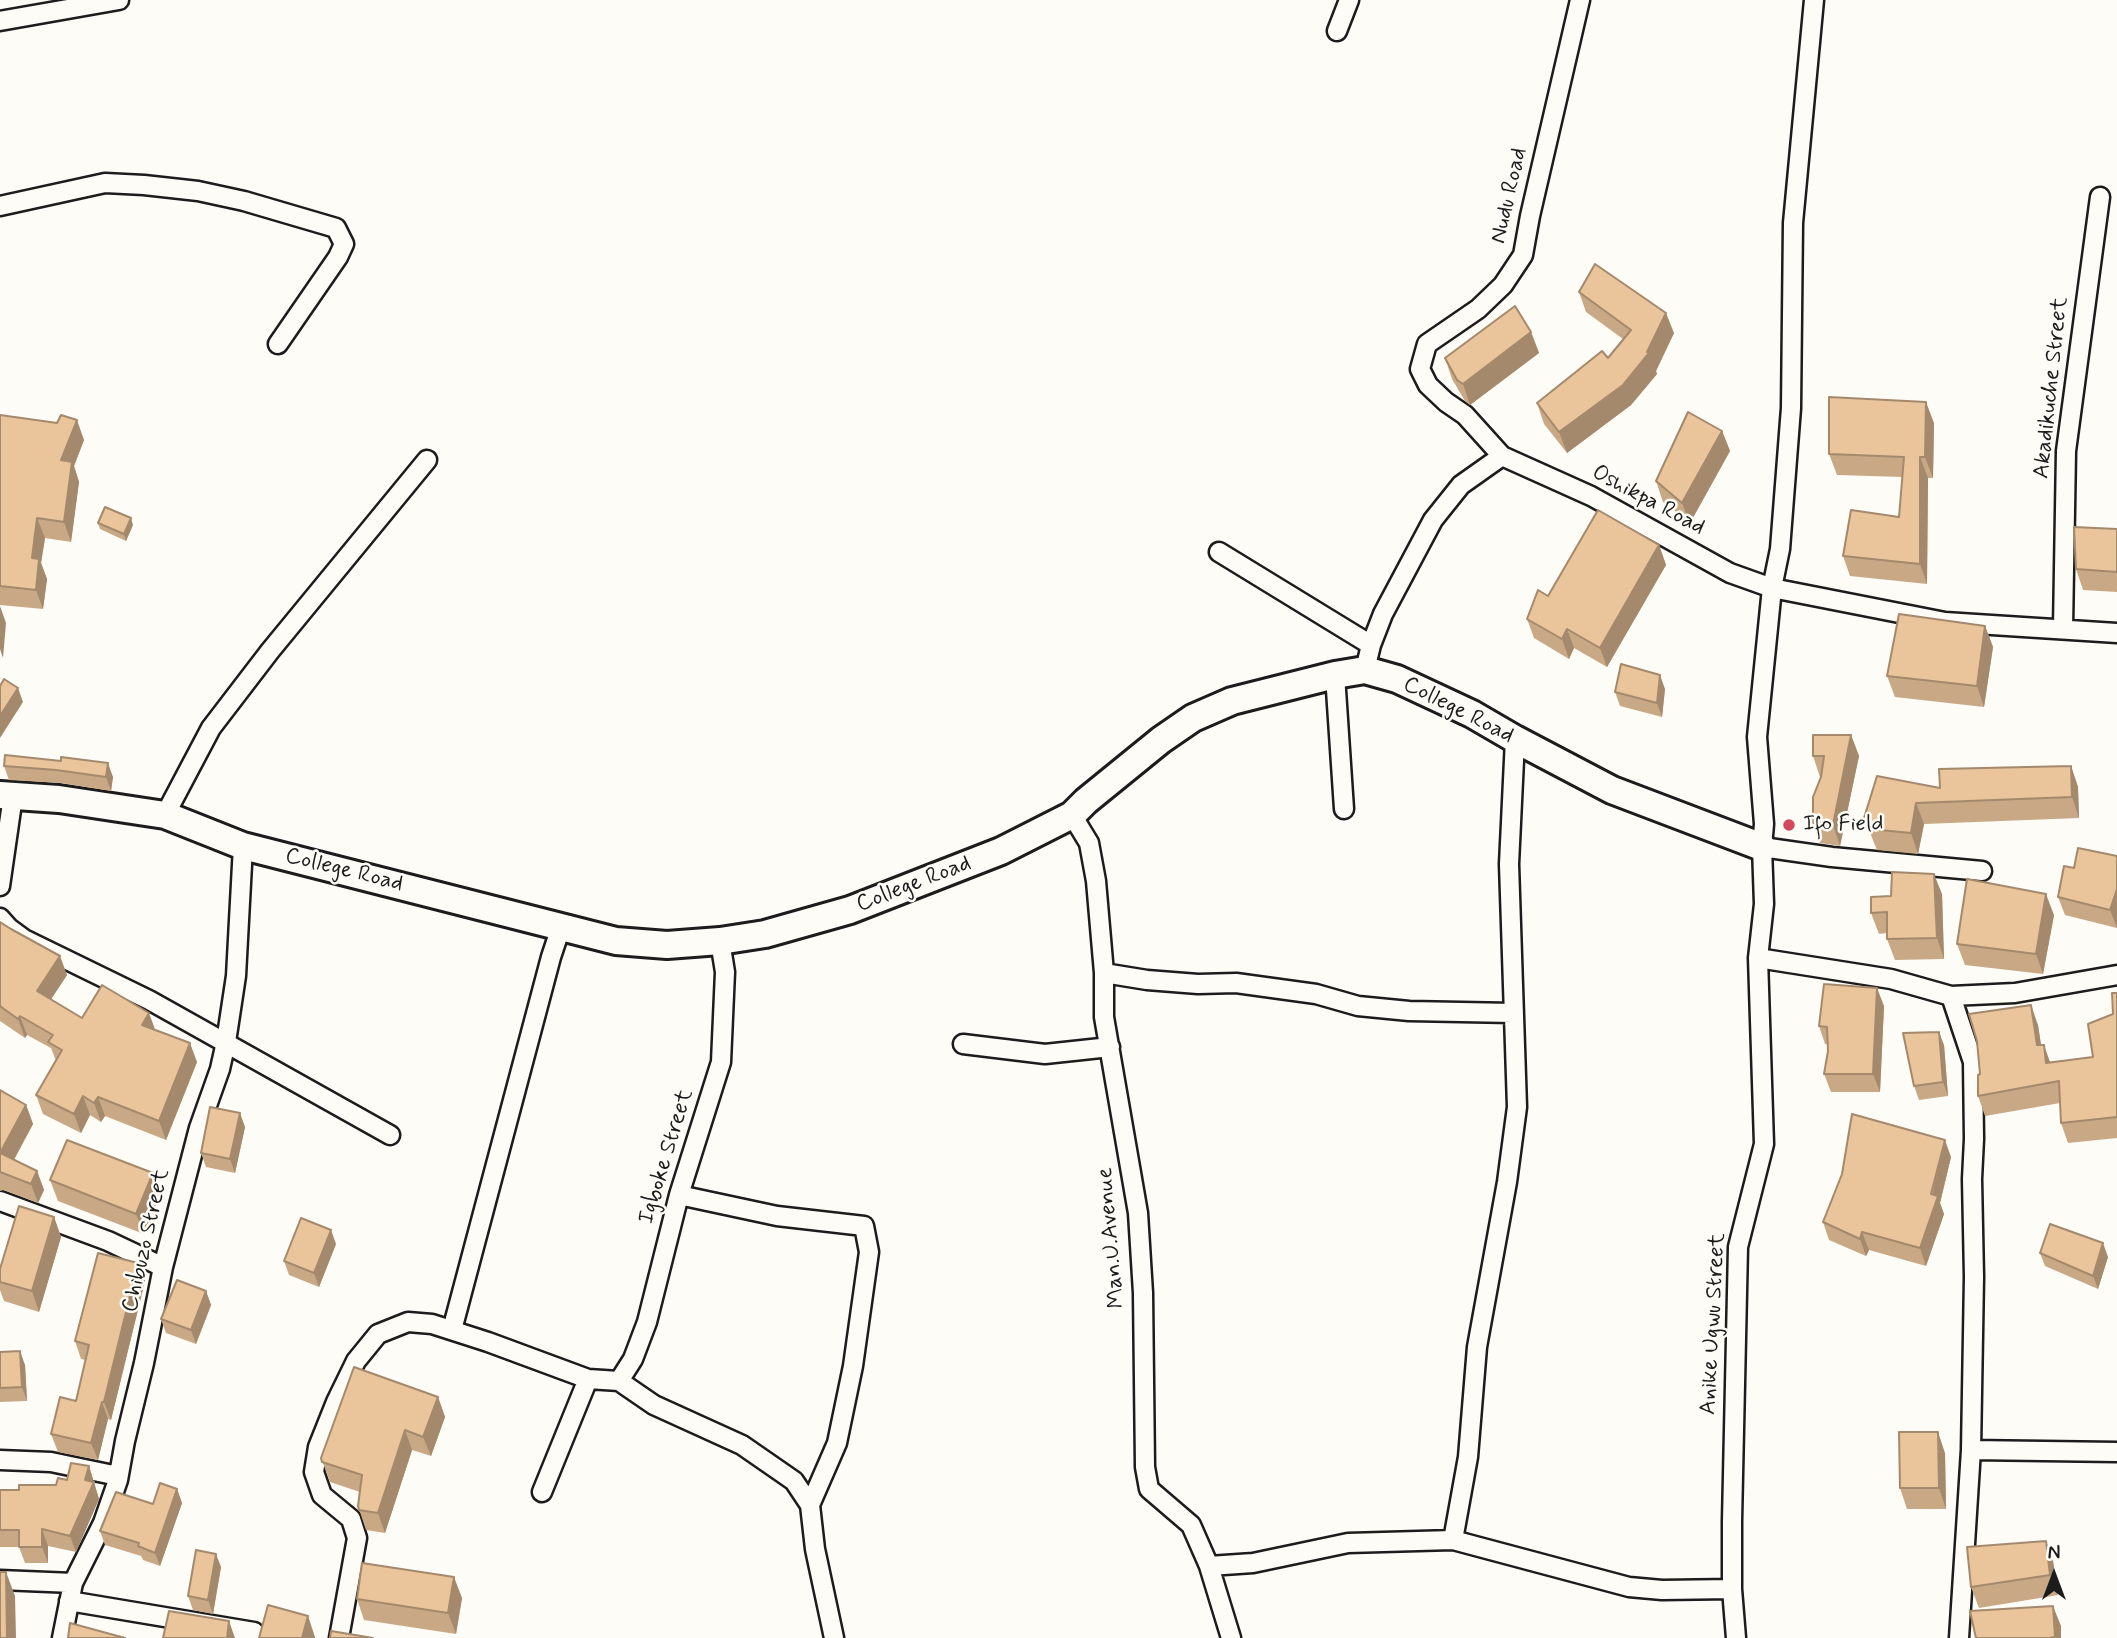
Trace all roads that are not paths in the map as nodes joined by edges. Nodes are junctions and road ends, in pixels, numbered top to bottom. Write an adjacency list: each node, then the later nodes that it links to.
1 (119, 0): 5 (street)
2 (1349, 0): 7 (street)
3 (1580, 0): 11 (street, Nudu Road)
4 (1814, 0): 14 (street, Anike Ugwu Street)
5 (70, 4): 6 (street)
6 (0, 21)
7 (1337, 31)
8 (2100, 197): 15 (street, Akadikuche Street)
9 (0, 206): 10 (street)
10 (278, 344)
11 (1502, 456): 14 (street, Oshikpa Road); 17 (street)
12 (427, 460): 24 (street)
13 (1219, 552): 17 (street)
14 (1772, 588): 15 (street, Oshikpa Road); 26 (street, Anike Ugwu Street)
15 (2063, 628): 16 (street, Oshikpa Road)
16 (2117, 633)
17 (1371, 645): 18 (street)
18 (1365, 670): 19 (main road, College Road); 20 (main road, College Road)
19 (1335, 675): 22 (street); 23 (main road, College Road)
20 (1515, 739): 26 (main road, College Road); 36 (street)
21 (7, 795): 24 (main road, College Road); 28 (street)
22 (1345, 809)
23 (1072, 814): 31 (main road, College Road); 33 (street, Man.U.Avenue)
24 (164, 815): 25 (main road, College Road)
25 (243, 846): 30 (main road, College Road); 37 (street, Chibuzo Street)
26 (1762, 847): 27 (street); 32 (street, Anike Ugwu Street)
27 (1982, 871)
28 (0, 886)
29 (0, 918): 37 (street)
30 (561, 927): 31 (main road, College Road); 44 (street)
31 (720, 940): 41 (street, Igboke Street)
32 (1758, 958): 35 (street); 57 (street, Anike Ugwu Street)
33 (1104, 973): 36 (street); 39 (street, Man.U.Avenue)
34 (2117, 975): 35 (street)
35 (1951, 996): 47 (street)
36 (1513, 1013): 53 (street)
37 (226, 1042): 40 (street); 43 (street, Chibuzo Street)
38 (962, 1044): 39 (street)
39 (1110, 1047): 54 (street, Man.U.Avenue)
40 (390, 1135)
41 (679, 1195): 46 (street, Igboke Street); 52 (street)
42 (0, 1201): 43 (street)
43 (163, 1267): 50 (street, Chibuzo Street)
44 (453, 1330): 45 (street); 60 (street)
45 (588, 1380): 46 (street); 51 (street)
46 (619, 1381): 52 (street)
47 (1970, 1450): 48 (street); 65 (street)
48 (2117, 1452)
49 (0, 1460): 50 (street)
50 (118, 1476): 56 (street, Chibuzo Street)
51 (542, 1492)
52 (810, 1505): 62 (street)
53 (1453, 1540): 54 (street); 57 (street)
54 (1209, 1566): 63 (street, Man.U.Avenue)
55 (0, 1580): 56 (street)
56 (73, 1583): 58 (street, Chibuzo Street)
57 (1732, 1589): 64 (street, Anike Ugwu Street)
58 (69, 1601): 59 (street); 61 (street, Chibuzo Street)
59 (254, 1632)
60 (344, 1636)
61 (62, 1638)
62 (834, 1638)
63 (1231, 1638)
64 (1736, 1638)
65 (1959, 1638)

